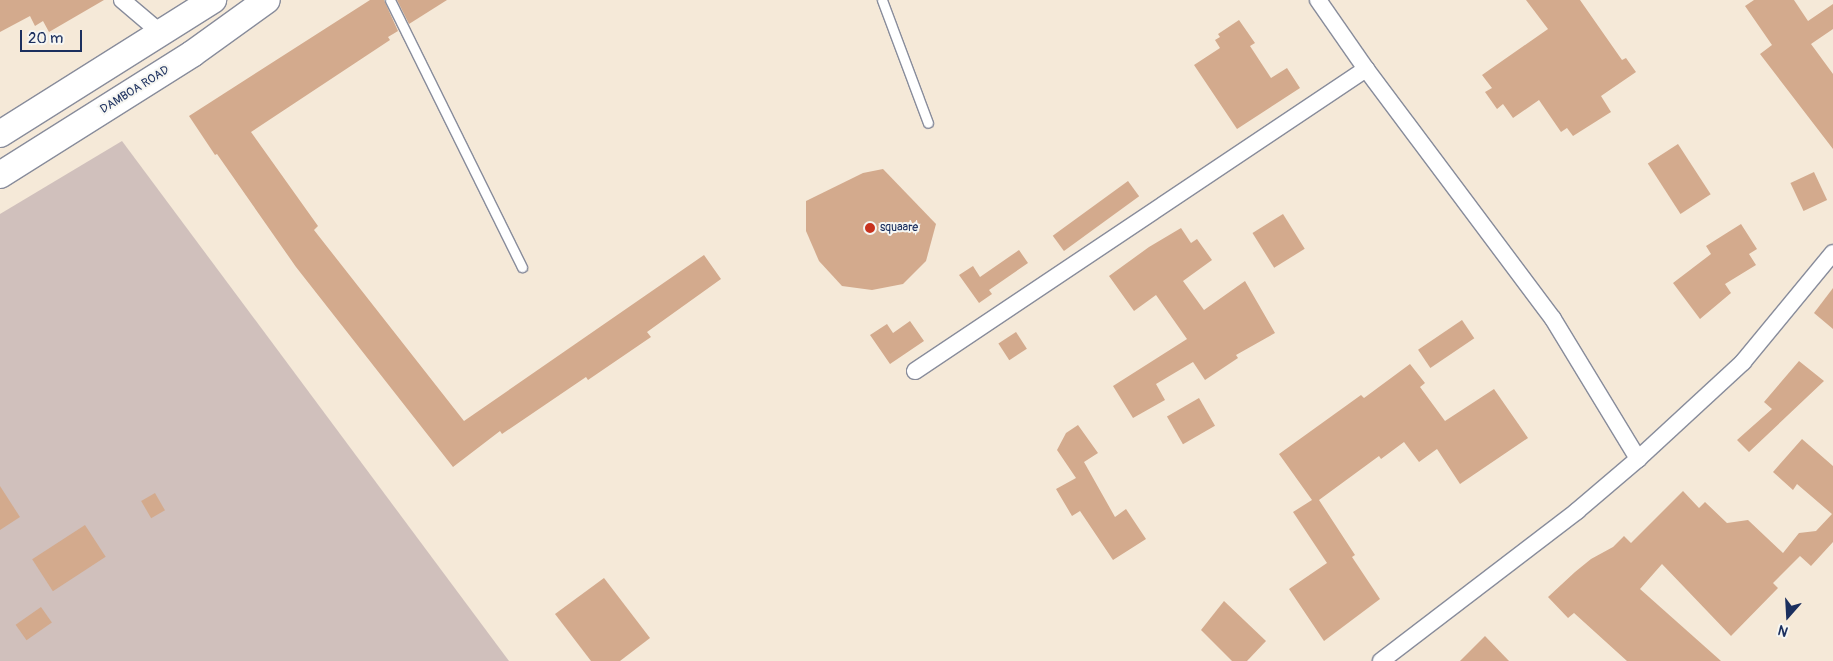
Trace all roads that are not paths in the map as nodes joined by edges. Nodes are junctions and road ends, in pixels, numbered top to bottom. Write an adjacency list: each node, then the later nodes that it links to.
1 (122, 0): 7 (street)
2 (213, 0): 7 (main road)
3 (267, 0): 11 (main road, DAMBOA ROAD)
4 (390, 0): 13 (lane)
5 (882, 0): 9 (lane)
6 (1318, 0): 8 (street)
7 (162, 34): 10 (main road)
8 (1366, 69): 14 (street); 15 (street)
9 (928, 123)
10 (0, 134)
11 (0, 175)
12 (1832, 255): 15 (street)
13 (522, 266)
14 (915, 371)
15 (1638, 459): 16 (street)
16 (1381, 661)

